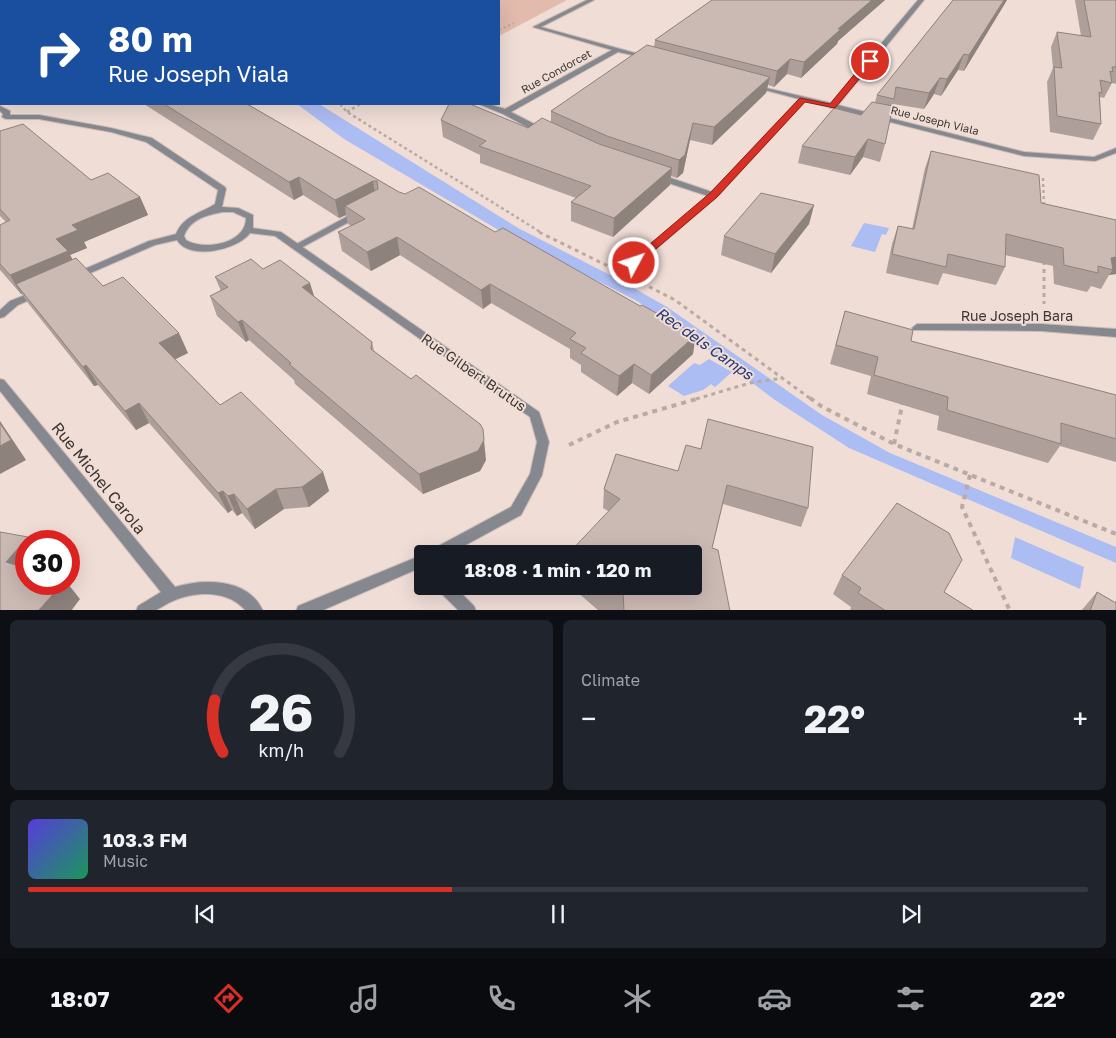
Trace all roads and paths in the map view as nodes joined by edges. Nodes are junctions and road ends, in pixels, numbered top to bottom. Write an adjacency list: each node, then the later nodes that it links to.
1 (591, 0): 3 (street, Rue Condorcet)
2 (921, 0): 10 (street)
3 (616, 50): 4 (street, Rue Condorcet); 13 (street, Rue Condorcet)
4 (654, 60)
5 (748, 84): 6 (street, Rue Joseph Viala)
6 (803, 99): 10 (street, Rue Joseph Viala); 19 (street)
7 (341, 105): 12 (path)
8 (358, 105): 12 (path)
9 (486, 105): 13 (street)
10 (832, 107): 17 (street, Rue Joseph Viala)
11 (0, 108): 14 (street)
12 (347, 112): 28 (path)
13 (506, 112): 15 (street)
14 (3, 120): 21 (street)
15 (548, 135)
16 (1116, 150): 17 (street, Rue Joseph Viala)
17 (1043, 155): 22 (path)
18 (651, 174): 19 (street)
19 (714, 195): 27 (street)
20 (369, 208): 25 (street)
21 (210, 211): 23 (street); 24 (street)
22 (1044, 213)
23 (250, 230): 24 (street); 25 (street, Rue Gilbert Brutus)
24 (180, 236): 30 (street)
25 (296, 247): 40 (street, Rue Gilbert Brutus)
26 (1044, 261): 34 (path)
27 (634, 263)
28 (618, 271)
29 (634, 279): 36 (path)
30 (66, 280)
31 (48, 288): 32 (street)
32 (0, 315)
33 (917, 328): 34 (street, Rue Joseph Bara)
34 (1045, 328): 35 (street, Rue Joseph Bara)
35 (1116, 334)
36 (783, 378): 39 (path); 40 (path)
37 (0, 383): 45 (street, Rue Michel Carola)
38 (904, 396): 39 (path)
39 (894, 444): 41 (path)
40 (539, 460): 43 (street, Rue Gilbert Brutus)
41 (970, 475): 42 (path); 51 (path)
42 (1116, 534)
43 (453, 545)
44 (414, 566): 49 (street)
45 (172, 594): 47 (street); 48 (street)
46 (454, 595): 50 (street)
47 (143, 610)
48 (256, 610)
49 (303, 610)
50 (470, 610)
51 (1010, 610)

